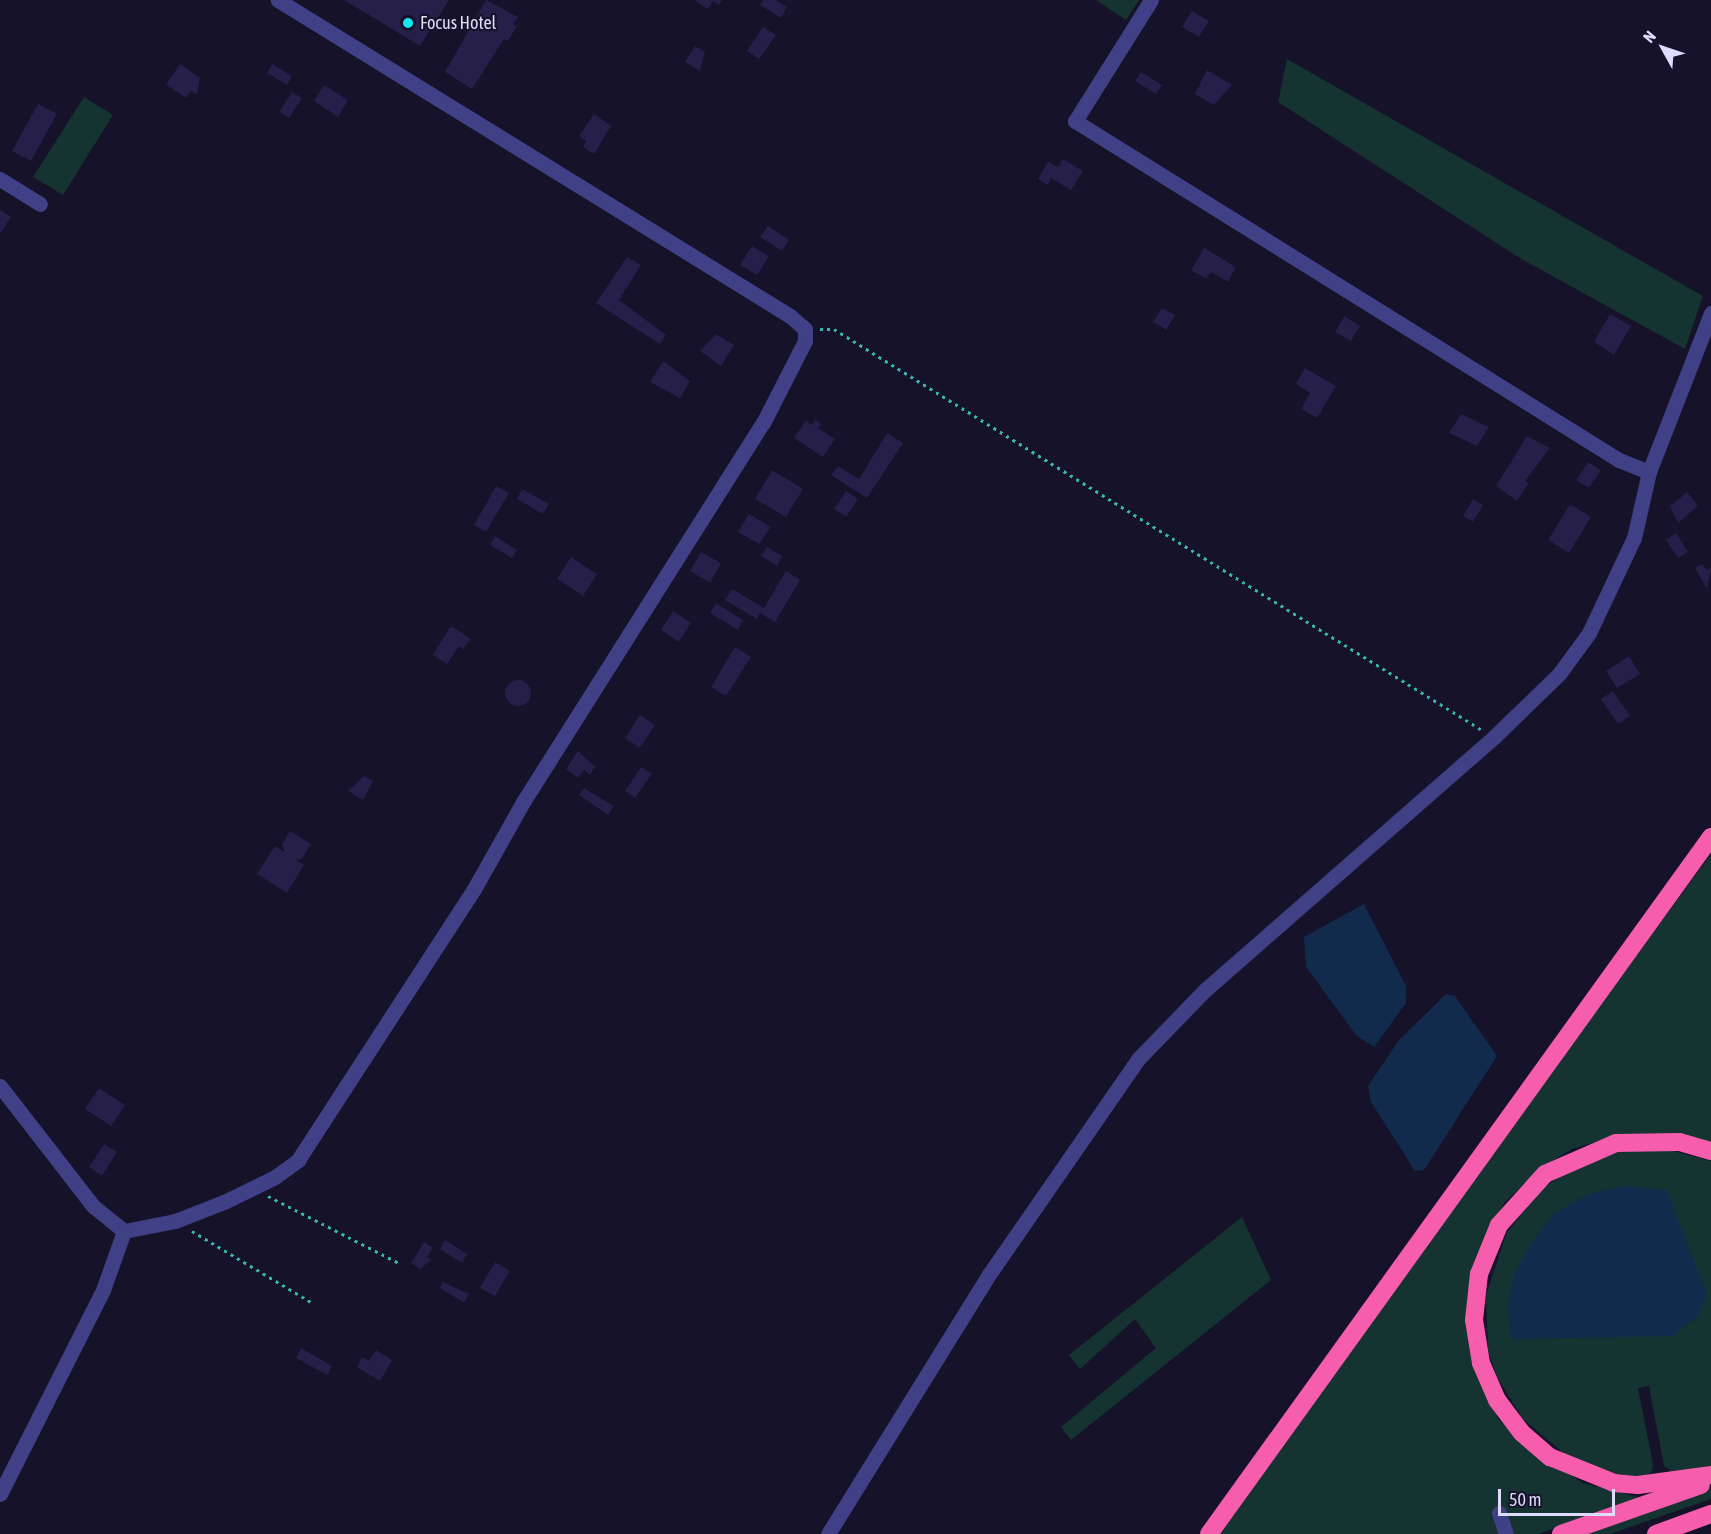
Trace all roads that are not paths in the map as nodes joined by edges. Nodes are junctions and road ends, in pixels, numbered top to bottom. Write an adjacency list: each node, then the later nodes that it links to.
1 (278, 0): 10 (street)
2 (1151, 0): 6 (street)
3 (0, 179): 4 (street)
4 (40, 204)
5 (1711, 313): 6 (street)
6 (1649, 472): 16 (street)
7 (1711, 837): 17 (highway)
8 (0, 1086): 10 (street)
9 (1711, 1151): 11 (highway)
10 (124, 1231): 13 (street)
11 (1711, 1475)
12 (1711, 1482): 19 (highway)
13 (0, 1494)
14 (1499, 1514): 18 (street)
15 (1711, 1514): 20 (highway)
16 (828, 1534)
17 (1209, 1534)
18 (1506, 1534)
19 (1561, 1534)
20 (1656, 1534)

